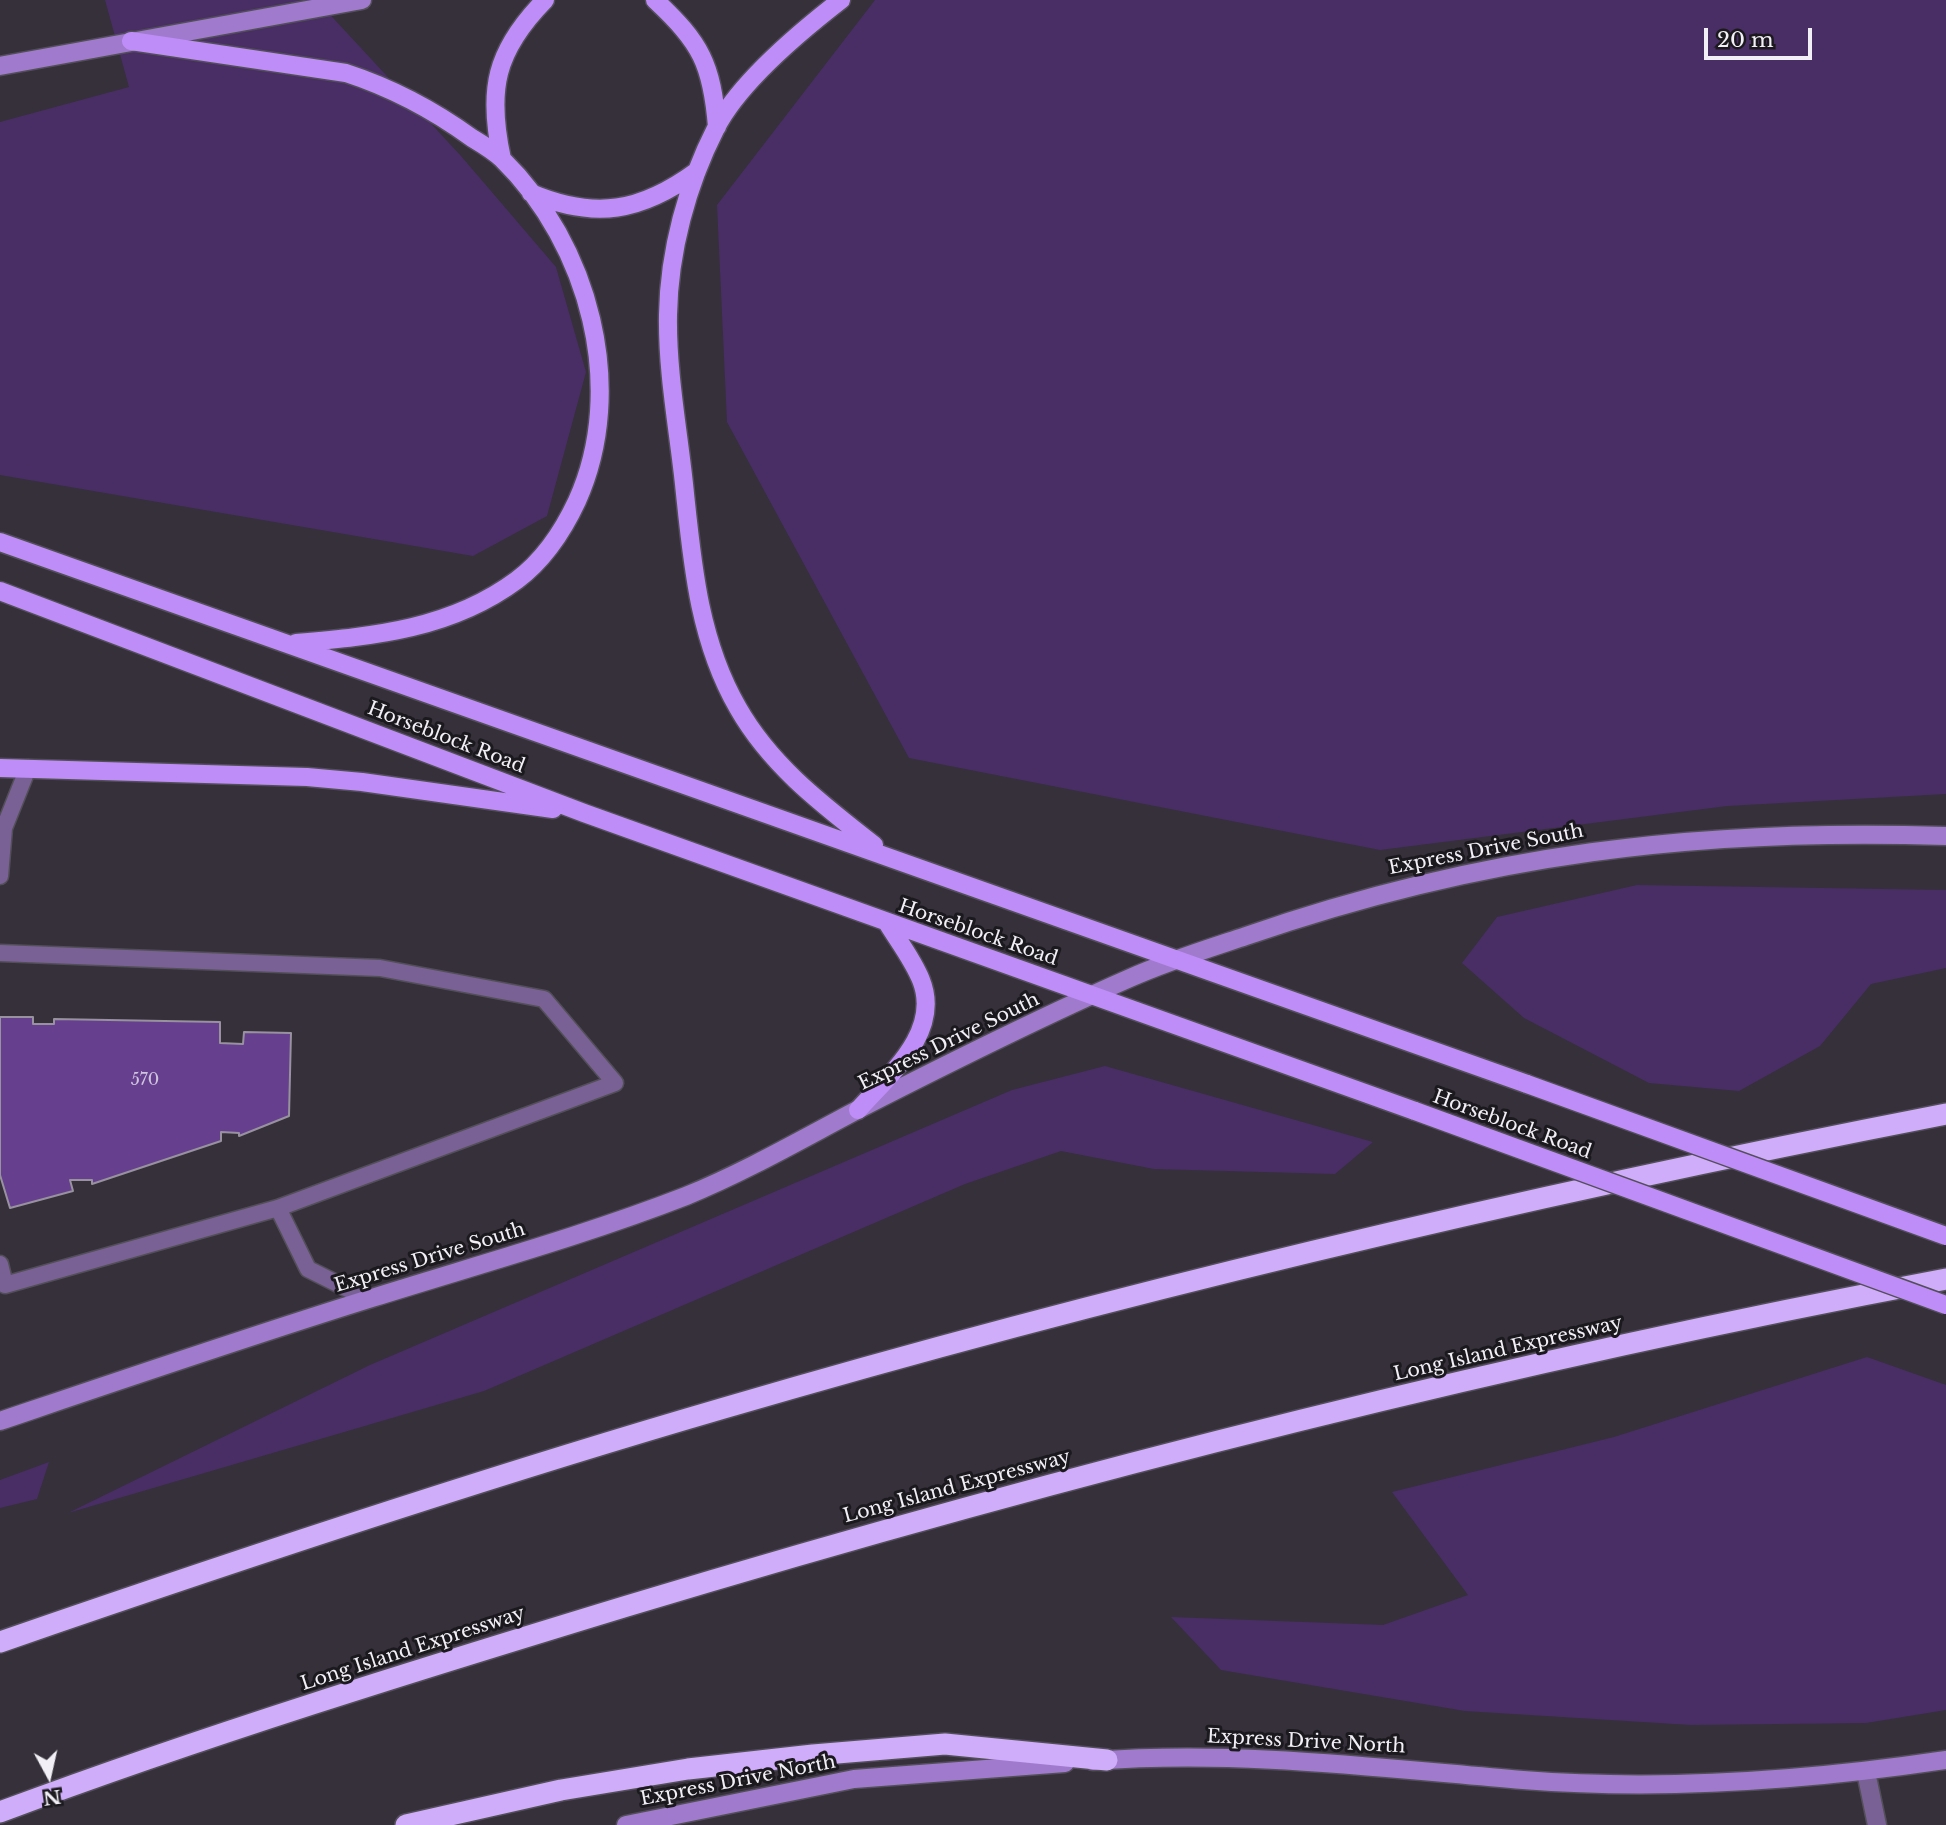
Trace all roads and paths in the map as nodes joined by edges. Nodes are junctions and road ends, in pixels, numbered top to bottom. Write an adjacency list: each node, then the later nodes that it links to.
1 (362, 0): 5 (main road)
2 (545, 0): 8 (main road)
3 (656, 0): 7 (main road)
4 (841, 0): 7 (main road)
5 (131, 41): 6 (main road); 8 (main road)
6 (0, 65)
7 (716, 127): 9 (main road)
8 (502, 159): 10 (main road)
9 (697, 171): 10 (main road); 18 (main road)
10 (531, 193): 13 (main road)
11 (0, 542): 13 (main road, Horseblock Road)
12 (0, 591): 16 (main road, Horseblock Road)
13 (289, 643): 18 (main road, Horseblock Road)
14 (0, 768): 15 (main road)
15 (28, 768): 16 (main road); 19 (lane)
16 (584, 813): 20 (main road, Horseblock Road)
17 (1946, 836): 22 (main road, Express Drive South)
18 (886, 854): 22 (main road, Horseblock Road)
19 (0, 876)
20 (888, 923): 23 (main road, Horseblock Road); 24 (main road)
21 (0, 953): 26 (lane)
22 (1174, 960): 23 (main road, Express Drive South); 27 (main road, Horseblock Road, bridge)
23 (1093, 995): 24 (main road, Express Drive South); 31 (main road, Horseblock Road, bridge)
24 (858, 1110): 30 (main road, Express Drive South)
25 (1946, 1114): 33 (highway)
26 (278, 1208): 28 (lane); 30 (lane)
27 (1946, 1236)
28 (0, 1264)
29 (1946, 1279): 37 (highway, Long Island Expressway)
30 (368, 1299): 32 (main road, Express Drive South)
31 (1946, 1305)
32 (0, 1421)
33 (0, 1642)
34 (1107, 1760): 36 (main road, Express Drive North); 38 (highway); 39 (main road, Express Drive North)
35 (1946, 1760): 36 (main road, Express Drive North)
36 (1866, 1772): 40 (street)
37 (0, 1812)
38 (406, 1825)
39 (626, 1825)
40 (1877, 1825)

